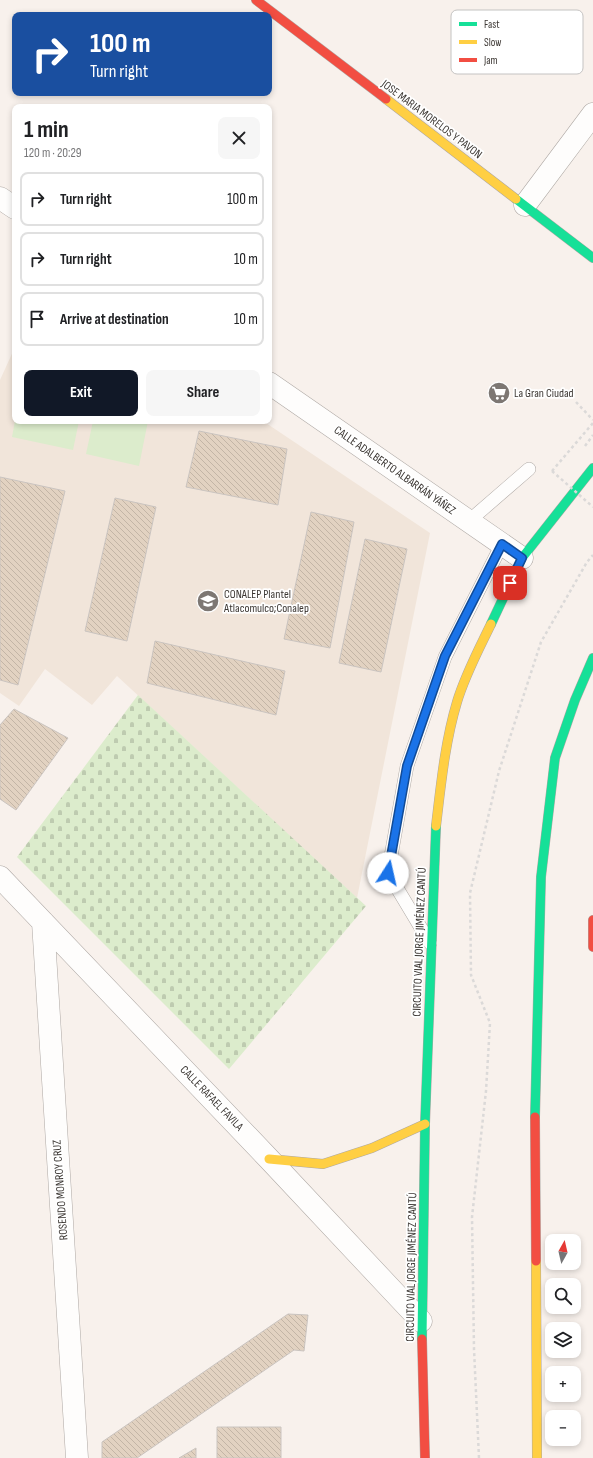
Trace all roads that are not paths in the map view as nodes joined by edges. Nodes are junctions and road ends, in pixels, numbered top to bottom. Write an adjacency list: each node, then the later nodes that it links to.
1 (256, 0): 3 (main road, JOSE MARIA MORELOS Y PAVON)
2 (272, 12): 6 (main road, JOSE MARIA MORELOS Y PAVON)
3 (272, 12)
4 (593, 114): 6 (street)
5 (0, 198): 7 (street)
6 (525, 205): 8 (main road, JOSE MARIA MORELOS Y PAVON)
7 (12, 206)
8 (593, 258)
9 (272, 385): 12 (street, CALLE ADALBERTO ALBARRÁN YÁÑEZ)
10 (593, 468): 14 (main road, CIRCUITO VIAL JORGE JIMÉNEZ CANTÚ)
11 (529, 469): 12 (lane)
12 (469, 521): 13 (street, CALLE ADALBERTO ALBARRÁN YÁÑEZ)
13 (502, 544): 14 (street, CALLE ADALBERTO ALBARRÁN YÁÑEZ); 19 (lane)
14 (522, 558): 19 (main road, CIRCUITO VIAL JORGE JIMÉNEZ CANTÚ)
15 (593, 658): 26 (main road)
16 (0, 877): 18 (street, CALLE RAFAEL FAVILA)
17 (593, 920): 20 (main road)
18 (43, 922): 22 (street, CALLE RAFAEL FAVILA); 24 (street, ROSENDO MONROY CRUZ)
19 (431, 946): 21 (main road, CIRCUITO VIAL JORGE JIMÉNEZ CANTÚ)
20 (593, 947)
21 (425, 1124): 22 (main road); 23 (main road, CIRCUITO VIAL JORGE JIMÉNEZ CANTÚ)
22 (270, 1159): 23 (street, CALLE RAFAEL FAVILA)
23 (421, 1321): 25 (main road, CIRCUITO VIAL JORGE JIMÉNEZ CANTÚ)
24 (77, 1458)
25 (425, 1458)
26 (537, 1458)

